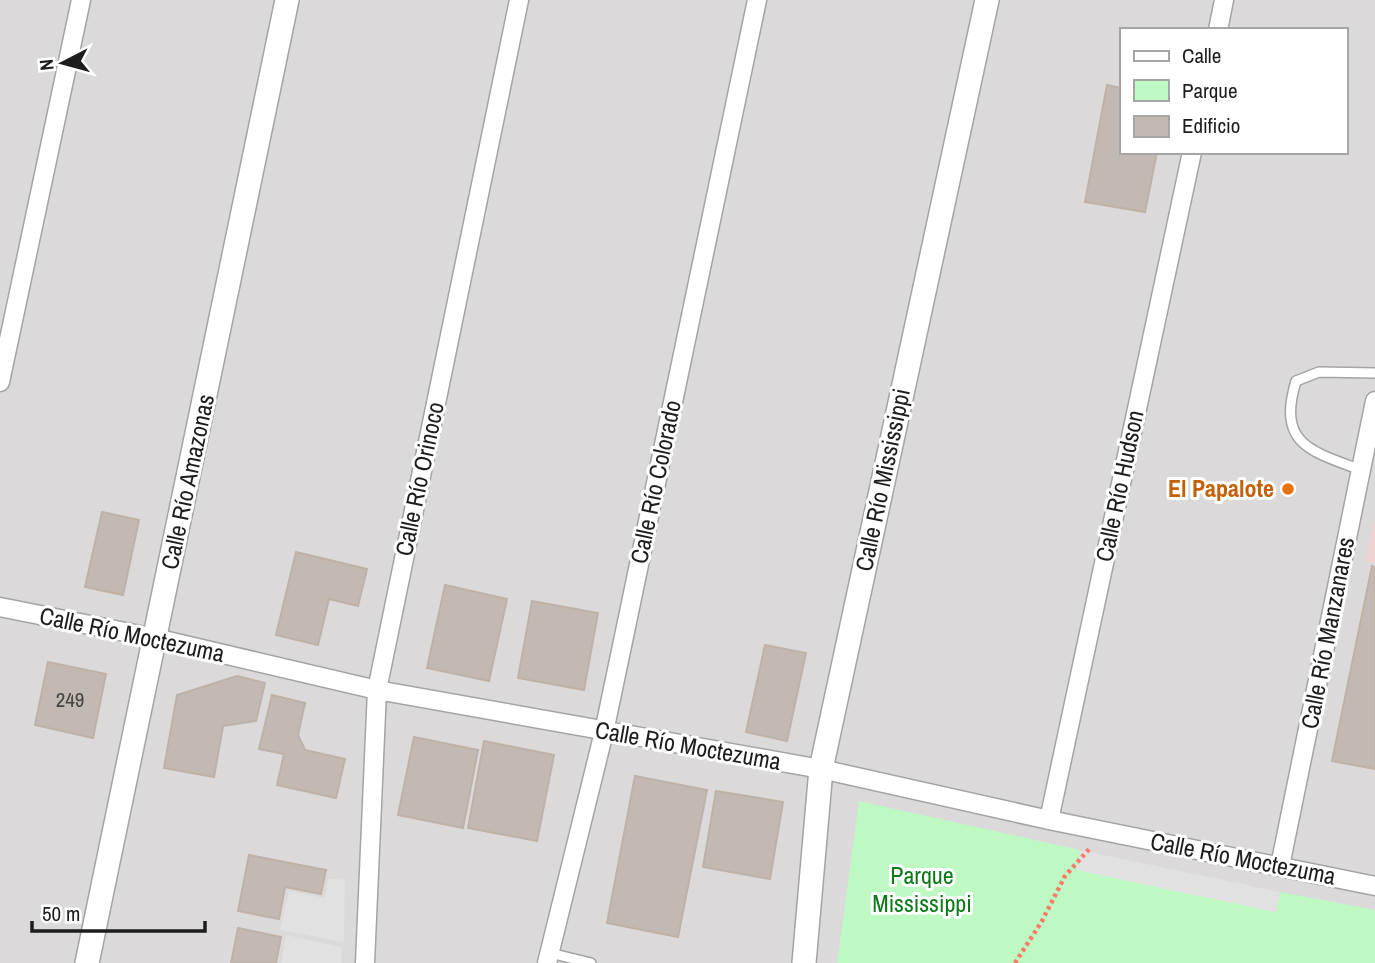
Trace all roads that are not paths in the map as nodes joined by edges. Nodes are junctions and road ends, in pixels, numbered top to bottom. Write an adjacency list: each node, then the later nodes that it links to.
1 (80, 0): 10 (street)
2 (287, 0): 14 (street, Calle Río Amazonas)
3 (519, 0): 15 (street, Calle Río Orinoco)
4 (757, 0): 16 (street, Calle Río Colorado)
5 (986, 0): 17 (street, Calle Río Mississippi)
6 (1224, 0): 7 (street)
7 (1218, 28)
8 (1192, 154): 18 (street, Calle Río Hudson)
9 (1375, 373): 12 (lane)
10 (0, 382)
11 (1375, 401): 12 (street, Calle Río Manzanares)
12 (1361, 470): 19 (street, Calle Río Manzanares)
13 (0, 607): 14 (street, Calle Río Moctezuma)
14 (155, 638): 15 (street, Calle Río Moctezuma); 22 (street, Calle Río Amazonas)
15 (377, 690): 16 (street, Calle Río Moctezuma); 23 (street, Calle Río Orinoco)
16 (604, 732): 17 (street, Calle Río Moctezuma); 21 (street, Calle Río Colorado)
17 (821, 769): 18 (street, Calle Río Moctezuma); 25 (street, Calle Río Mississippi)
18 (1049, 820): 19 (street, Calle Río Moctezuma)
19 (1280, 866): 20 (street, Calle Río Moctezuma)
20 (1375, 886)
21 (549, 958): 24 (lane)
22 (87, 963)
23 (365, 963)
24 (591, 963)
25 (804, 963)

